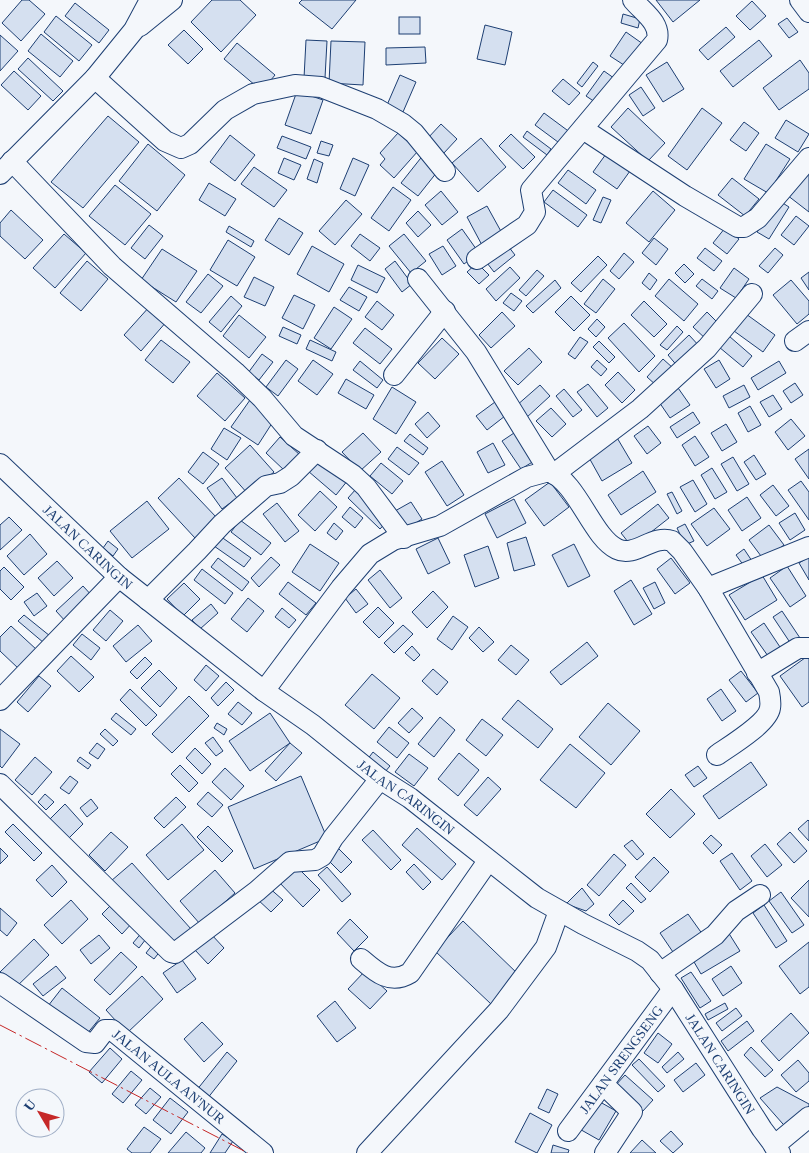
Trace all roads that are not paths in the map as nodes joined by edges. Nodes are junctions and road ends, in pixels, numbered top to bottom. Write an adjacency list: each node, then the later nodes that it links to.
1 (150, 0): 6 (street)
2 (172, 0): 6 (street)
3 (633, 0): 8 (street)
4 (800, 0): 5 (street)
5 (809, 12)
6 (134, 30): 7 (street)
7 (95, 78): 10 (street); 11 (street)
8 (583, 130): 9 (street); 12 (street)
9 (809, 158)
10 (6, 167): 17 (street)
11 (445, 171)
12 (477, 259)
13 (418, 279): 15 (street)
14 (752, 294): 19 (street)
15 (444, 311): 16 (street); 19 (street)
16 (394, 376)
17 (317, 450): 20 (street); 24 (street)
18 (0, 464): 22 (street, JALAN CARINGIN)
19 (552, 472): 20 (street); 23 (street)
20 (404, 538): 27 (street)
21 (809, 547): 23 (street)
22 (119, 577): 24 (street, JALAN CARINGIN); 28 (street)
23 (708, 588): 26 (street)
24 (148, 600): 27 (street, JALAN CARINGIN)
25 (809, 648): 26 (street)
26 (758, 673): 29 (street)
27 (264, 691): 30 (street, JALAN CARINGIN)
28 (0, 700)
29 (717, 755)
30 (380, 779): 31 (street); 32 (street, JALAN CARINGIN)
31 (0, 784)
32 (488, 861): 34 (street, JALAN CARINGIN); 35 (street)
33 (760, 895): 36 (street)
34 (559, 911): 36 (street, JALAN CARINGIN); 44 (street)
35 (361, 959)
36 (660, 973): 38 (street, JALAN CARINGIN)
37 (0, 983): 43 (street, JALAN AULA AN'NUR)
38 (673, 989): 39 (street, JALAN SRENGSENG); 42 (street, JALAN CARINGIN)
39 (603, 1084): 41 (street, JALAN SRENGSENG); 45 (street)
40 (809, 1118): 42 (street)
41 (568, 1131)
42 (777, 1149)
43 (262, 1153)
44 (368, 1153)
45 (605, 1153)

